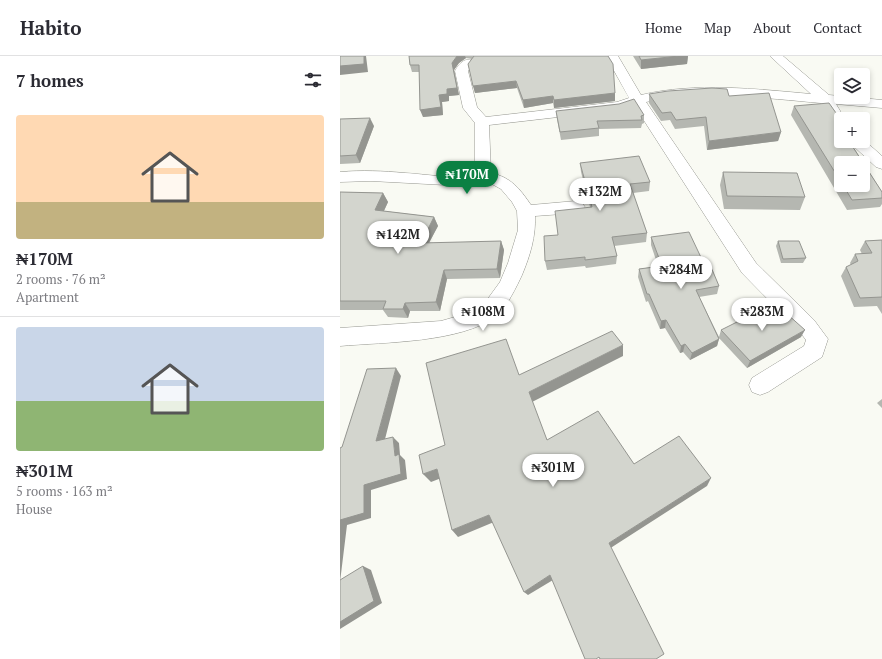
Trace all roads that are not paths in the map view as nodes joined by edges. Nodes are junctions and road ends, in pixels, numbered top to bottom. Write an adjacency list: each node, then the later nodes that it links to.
1 (612, 56): 4 (street)
2 (776, 56): 5 (street)
3 (468, 63): 8 (street)
4 (637, 99): 5 (street); 8 (street); 16 (street)
5 (826, 100): 6 (street); 7 (street)
6 (882, 104)
7 (834, 113)
8 (482, 122): 11 (street)
9 (864, 148): 10 (street)
10 (882, 164)
11 (483, 176): 12 (street); 14 (street)
12 (340, 177)
13 (576, 207): 14 (street)
14 (526, 211): 15 (street)
15 (340, 337)
16 (760, 385)

